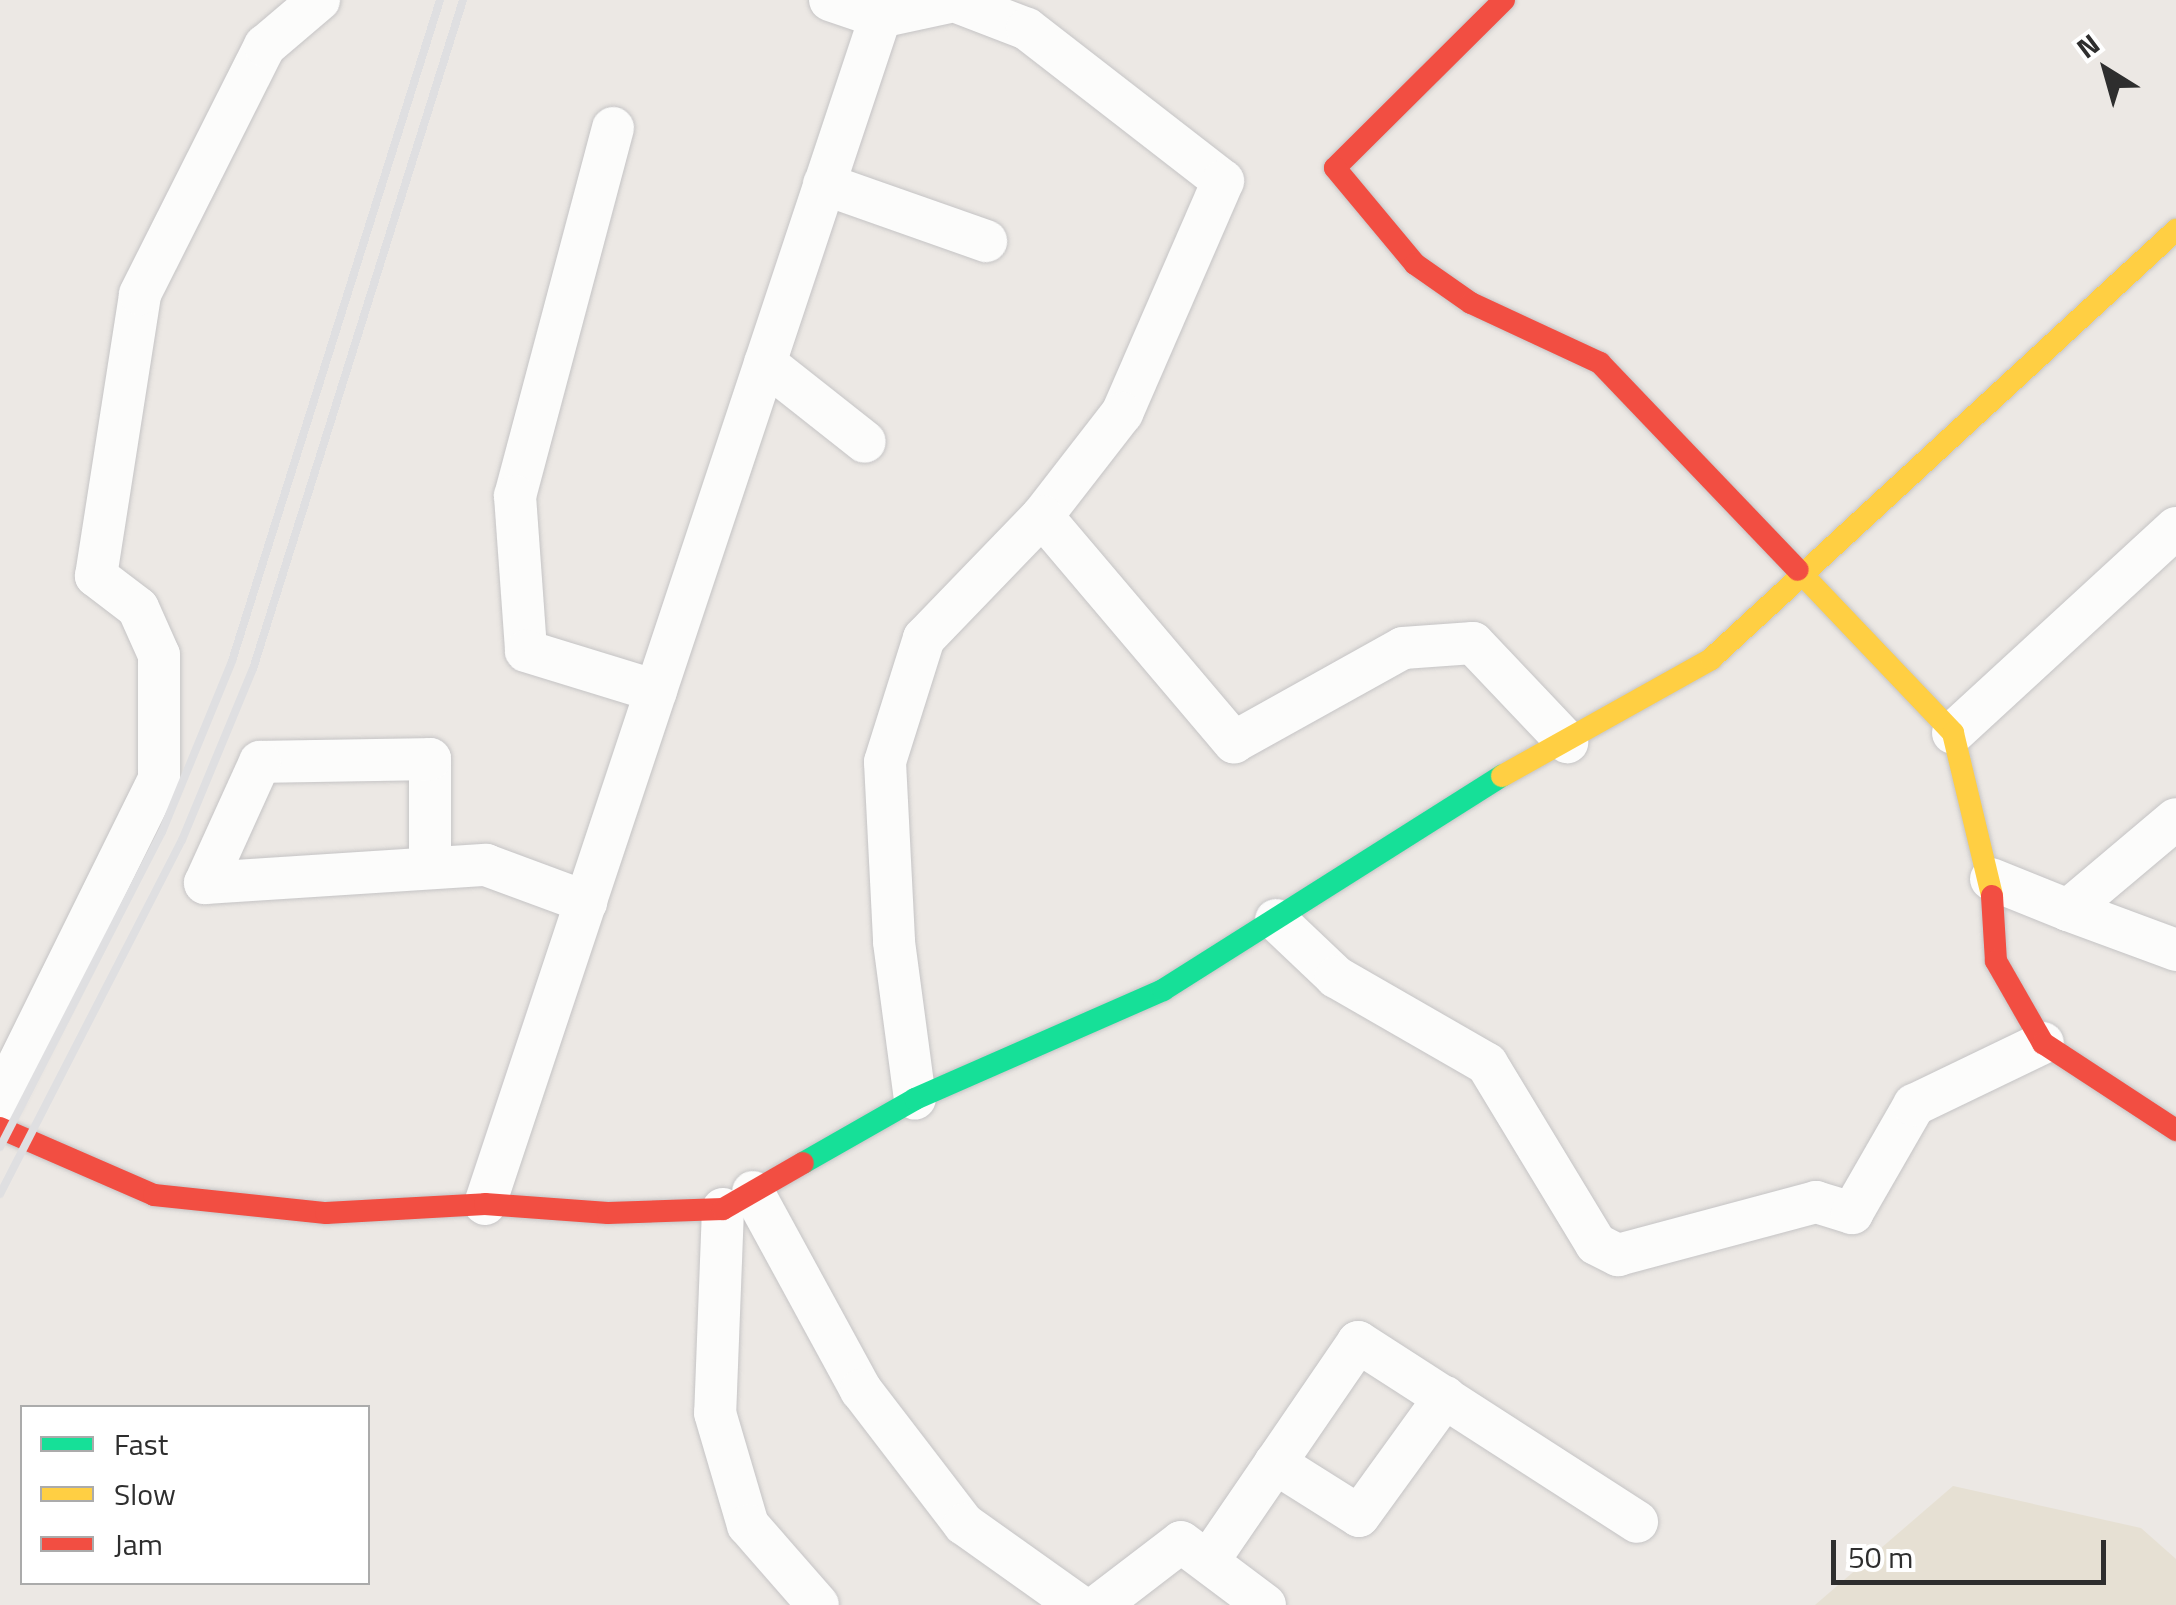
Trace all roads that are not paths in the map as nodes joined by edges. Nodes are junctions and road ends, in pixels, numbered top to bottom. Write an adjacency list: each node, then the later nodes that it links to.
1 (318, 0): 26 (street)
2 (830, 0): 4 (street)
3 (1504, 0): 13 (street)
4 (883, 8): 6 (street); 11 (street)
5 (613, 128): 14 (street)
6 (824, 184): 7 (street); 9 (street)
7 (986, 241)
8 (2171, 242): 13 (street)
9 (765, 363): 10 (street); 14 (street)
10 (865, 442)
11 (1042, 516): 16 (street); 25 (street)
12 (2176, 528): 15 (street)
13 (1796, 574): 15 (street); 16 (street)
14 (656, 691): 20 (street)
15 (1953, 733): 19 (street)
16 (1567, 742): 22 (street)
17 (2176, 819): 21 (street)
18 (430, 868): 18 (street); 20 (street)
19 (1991, 879): 21 (street); 24 (street)
20 (586, 902): 30 (street)
21 (2068, 910): 23 (street)
22 (1276, 920): 24 (street); 25 (street)
23 (2176, 950)
24 (2043, 1042): 28 (street)
25 (915, 1099): 29 (street)
26 (0, 1101)
27 (0, 1128): 30 (street)
28 (2176, 1130)
29 (738, 1201): 30 (street); 35 (street); 36 (street)
30 (485, 1204)
31 (1446, 1397): 32 (street); 32 (street); 33 (street)
32 (1275, 1463): 34 (street)
33 (1638, 1522)
34 (1209, 1560): 37 (street); 38 (street)
35 (796, 1600)
36 (1078, 1605)
37 (1099, 1605)
38 (1265, 1605)

